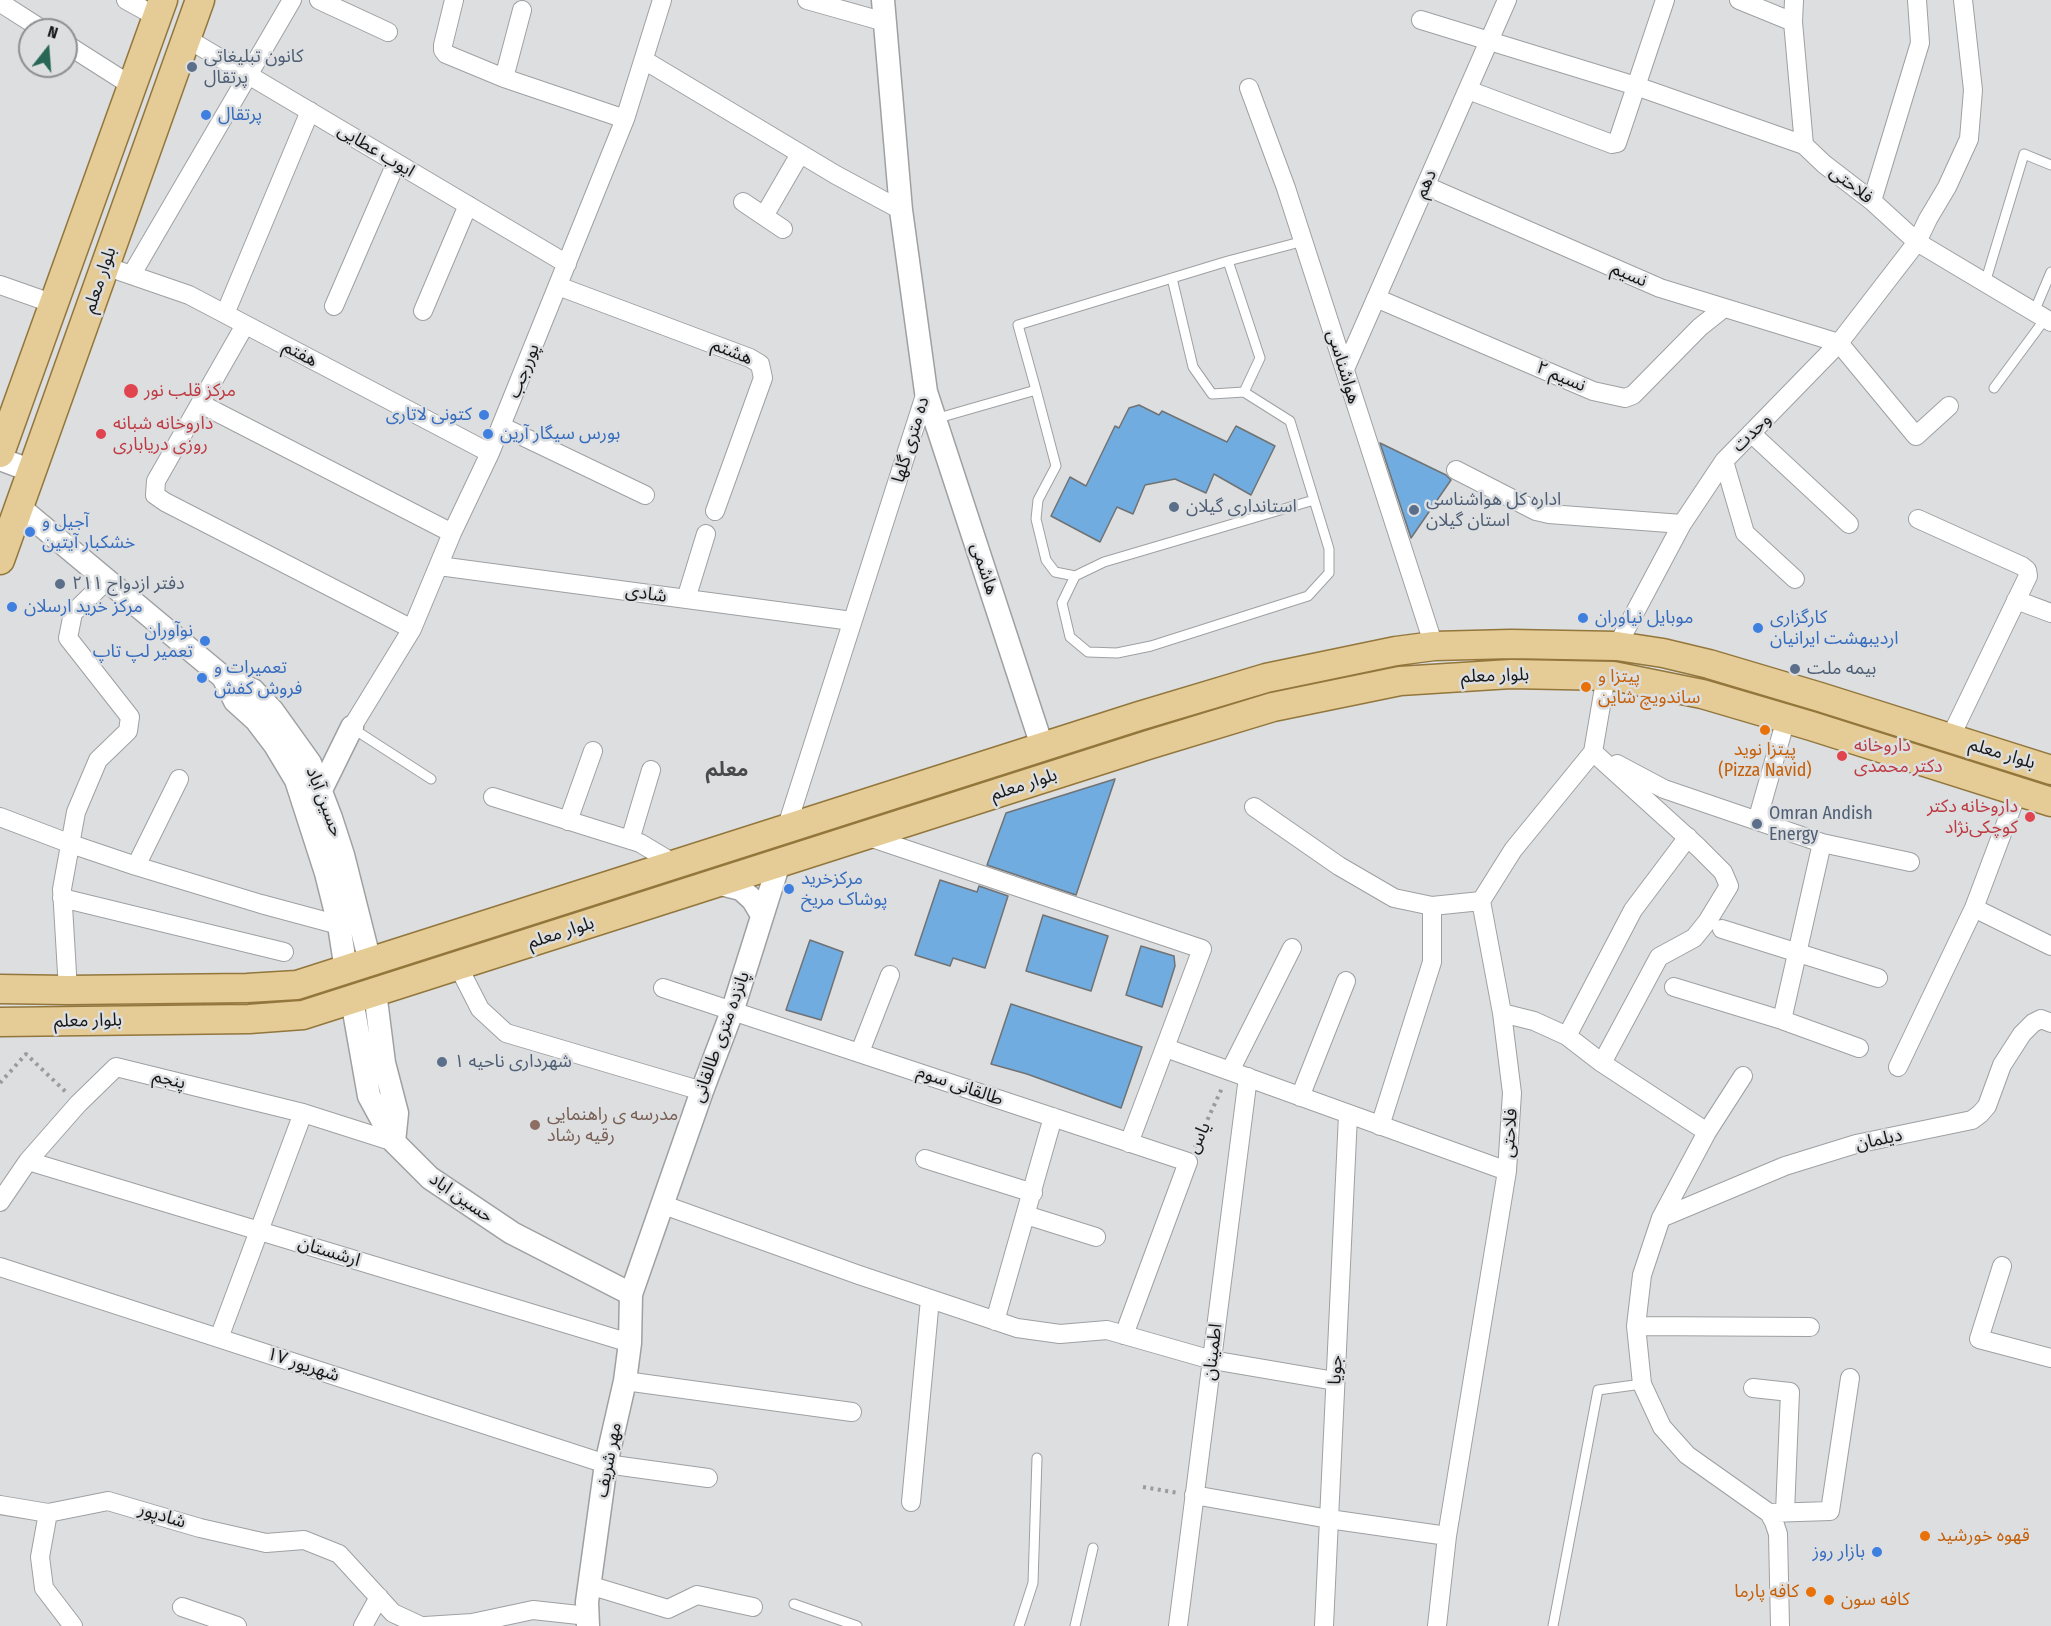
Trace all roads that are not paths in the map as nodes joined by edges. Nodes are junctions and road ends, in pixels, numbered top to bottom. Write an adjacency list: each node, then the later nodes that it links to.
1 (126, 0): 15 (street)
2 (200, 0): 22 (main road, بلوار معلم)
3 (292, 0): 26 (street)
4 (319, 0): 21 (street)
5 (454, 0): 27 (street)
6 (662, 0): 25 (street, پوررجب)
7 (807, 0): 17 (street)
8 (1507, 0): 23 (street, دهم)
9 (1665, 0): 29 (street)
10 (1739, 0): 20 (street)
11 (1794, 0): 20 (street)
12 (1917, 0): 39 (street)
13 (1963, 0): 46 (street, وحدت)
14 (4, 5): 18 (street)
15 (160, 9): 28 (main road, بلوار معلم)
16 (522, 10): 27 (street)
17 (884, 11): 42 (street, ده متری گلها)
18 (24, 18)
19 (1421, 20): 23 (street)
20 (1793, 22): 34 (street)
21 (388, 32)
22 (186, 38): 26 (street, ایوب عطایی); 49 (main road, بلوار معلم)
23 (1489, 41): 29 (street); 31 (street, دهم)
24 (78, 52): 28 (street)
25 (644, 60): 33 (street, پوررجب); 35 (street)
26 (248, 74): 32 (street, ایوب عطایی); 51 (street)
27 (504, 78): 33 (street)
28 (132, 86): 57 (main road, بلوار معلم)
29 (1636, 86): 31 (street); 34 (street)
30 (1249, 88): 45 (street, هواشناسی)
31 (1468, 90): 38 (street, دهم)
32 (310, 111): 36 (street, ایوب عطایی); 61 (street)
33 (625, 119): 48 (street, پوررجب)
34 (1804, 145): 39 (street, فلاحتی)
35 (800, 154): 42 (street); 43 (street)
36 (396, 163): 41 (street, ایوب عطایی); 58 (street)
37 (2051, 165): 53 (lane)
38 (1426, 186): 56 (street, دهم); 59 (street, نسیم)
39 (1872, 201): 46 (street, فلاحتی)
40 (743, 202): 43 (street)
41 (468, 205): 48 (street, ایوب عطایی); 60 (street)
42 (901, 210): 68 (street, ده متری گلها)
43 (764, 216): 44 (street)
44 (783, 229)
45 (1304, 242): 47 (lane); 65 (street, هواشناسی)
46 (1917, 242): 53 (street, فلاحتی); 64 (street, وحدت)
47 (1228, 261): 52 (lane); 69 (lane)
48 (567, 264): 55 (street, پوررجب)
49 (105, 266): 51 (street, هفتم); 80 (main road, بلوار معلم)
50 (2051, 272): 62 (lane)
51 (132, 274): 61 (street, هفتم)
52 (1172, 278): 67 (lane); 69 (lane)
53 (1985, 283): 62 (street, فلاحتی)
54 (0, 285): 57 (street)
55 (558, 286): 73 (street, پوررجب); 84 (street, هشتم)
56 (1376, 298): 59 (street, نسیم ٢); 65 (street, دهم)
57 (54, 304): 75 (main road, بلوار معلم)
58 (334, 306)
59 (1724, 308): 64 (street, نسیم)
60 (423, 312)
61 (225, 314): 63 (street, هفتم)
62 (2044, 318): 66 (lane)
63 (245, 325): 70 (street); 76 (street, هفتم)
64 (1839, 343): 71 (street); 74 (street, وحدت)
65 (1345, 369): 100 (street, هواشناسی)
66 (1994, 388)
67 (1036, 390): 72 (lane); 92 (lane)
68 (926, 392): 72 (street, هاشمی); 98 (street, ده متری گلها)
69 (1244, 392): 82 (lane)
70 (201, 404): 88 (street); 99 (street)
71 (1948, 406)
72 (935, 419): 106 (street, هاشمی)
73 (501, 426): 76 (street, پوررجب); 81 (street)
74 (1751, 434): 78 (street, وحدت); 87 (street)
75 (0, 453)
76 (490, 453): 88 (street, پوررجب)
77 (0, 459): 80 (street)
78 (1724, 461): 86 (street, وحدت); 93 (street)
79 (1456, 470): 86 (street)
80 (32, 471): 83 (main road, بلوار معلم)
81 (645, 495)
82 (1314, 500): 92 (lane); 92 (lane)
83 (20, 507): 90 (main road, بلوار معلم); 94 (street, حسین آباد)
84 (715, 511)
85 (1918, 519): 96 (street)
86 (1682, 524): 101 (street, وحدت)
87 (1849, 524)
88 (452, 533): 91 (street, پوررجب)
89 (706, 534): 95 (street)
90 (0, 560)
91 (439, 566): 95 (street, شادی); 99 (street, پوررجب)
92 (1075, 576)
93 (1795, 579)
94 (106, 581): 111 (street, حسین آباد); 127 (street)
95 (686, 599): 98 (street, شادی)
96 (2016, 600): 97 (street); 105 (street)
97 (2051, 613)
98 (852, 621): 122 (street, ده متری گلها)
99 (412, 629): 104 (street, پوررجب)
100 (1434, 646): 101 (main road, بلوار معلم); 106 (main road, بلوار معلم)
101 (1617, 646): 102 (main road); 105 (main road, بلوار معلم)
102 (1606, 676): 103 (main road, بلوار معلم); 108 (street); 123 (main road, بلوار معلم)
103 (1786, 718): 114 (main road, بلوار معلم); 121 (street)
104 (352, 727): 111 (street, پوررجب); 113 (lane); 116 (street, پوررجب)
105 (1950, 738): 110 (main road, بلوار معلم)
106 (1042, 746): 122 (main road, بلوار معلم)
107 (593, 751): 120 (street)
108 (1593, 752): 121 (street); 124 (street); 134 (street)
109 (651, 770): 125 (street)
110 (2051, 770)
111 (303, 772): 116 (street, حسین آباد)
112 (179, 779): 131 (street)
113 (431, 779)
114 (2018, 791): 117 (main road, بلوار معلم); 136 (street)
115 (494, 797): 120 (street)
116 (312, 798): 138 (street, حسین آباد); 144 (street, حسین آباد)
117 (2051, 802)
118 (1254, 807): 135 (street)
119 (0, 818): 127 (street)
120 (568, 820): 125 (street)
121 (1757, 821): 126 (street)
122 (786, 829): 129 (main road); 130 (main road, بلوار معلم)
123 (864, 836): 129 (main road, بلوار معلم); 160 (street)
124 (1688, 837): 159 (street); 163 (street)
125 (630, 840): 130 (street)
126 (1822, 843): 128 (street); 143 (street)
127 (71, 844): 131 (street); 133 (street)
128 (1910, 862)
129 (779, 863): 132 (main road, بلوار معلم); 137 (street, پانزده متری طالقانی)
130 (675, 864): 144 (main road, بلوار معلم)
131 (136, 866): 138 (street)
132 (717, 883): 137 (street); 145 (main road, بلوار معلم)
133 (62, 898): 142 (street); 152 (street)
134 (1481, 901): 135 (street); 155 (street, فلاحتی)
135 (1432, 906): 173 (street)
136 (1974, 908): 140 (street); 164 (street)
137 (762, 915): 154 (street, پانزده متری طالقانی)
138 (339, 925): 144 (street, حسین آباد)
139 (1722, 929): 143 (street)
140 (2051, 946)
141 (1292, 948): 165 (street)
142 (284, 952)
143 (1797, 952): 147 (street); 156 (street)
144 (358, 966): 152 (main road, بلوار معلم); 153 (main road)
145 (458, 966): 153 (main road, بلوار معلم); 168 (street)
146 (890, 975): 162 (street)
147 (1878, 978)
148 (1346, 981): 169 (street)
149 (1674, 987): 156 (street)
150 (663, 988): 154 (street, طالقانی سوم)
151 (0, 989): 152 (main road, بلوار معلم)
152 (68, 990)
153 (363, 996): 157 (main road, بلوار معلم); 175 (street); 175 (street, حسین اباد)
154 (733, 1009): 162 (street, طالقانی سوم); 168 (street, پانزده متری طالقانی)
155 (1502, 1013): 159 (street); 180 (street, فلاحتی)
156 (1782, 1020): 161 (street)
157 (0, 1022)
158 (2051, 1023): 185 (street, دیلمان)
159 (1567, 1036): 163 (street)
160 (1166, 1048): 165 (street); 176 (street)
161 (1859, 1048)
162 (860, 1053): 172 (street, طالقانی سوم)
163 (1602, 1063): 174 (street)
164 (1898, 1067)
165 (1230, 1071): 167 (street)
166 (1743, 1076): 174 (street)
167 (1248, 1077): 169 (street); 199 (street, اطمینان)
168 (702, 1091): 183 (street, پانزده متری طالقانی)
169 (1300, 1097): 171 (street)
170 (303, 1113): 175 (street, پنجم); 178 (street, پنجم); 186 (street)
171 (1348, 1115): 173 (street); 201 (street, جویا)
172 (1053, 1117): 176 (street, طالقانی سوم); 181 (street)
173 (1380, 1126): 180 (street)
174 (1707, 1132): 185 (street)
175 (394, 1142): 190 (street, حسین اباد)
176 (1129, 1143): 179 (street, طالقانی سوم)
177 (925, 1159): 181 (street)
178 (28, 1161): 182 (street, پنجم); 186 (street, ارشستان)
179 (1188, 1162): 195 (street, یاس)
180 (1507, 1171): 215 (street, فلاحتی)
181 (1033, 1192): 184 (street)
182 (1, 1199)
183 (662, 1204): 190 (street, پانزده متری طالقانی); 191 (street)
184 (1026, 1215): 187 (street); 192 (street)
185 (1661, 1218): 193 (street)
186 (258, 1230): 196 (street); 197 (street, ارشستان)
187 (1096, 1237)
188 (2002, 1266): 198 (street)
189 (0, 1267): 196 (street, ۱۷ شهریور)
190 (632, 1294): 197 (street, مهر شریف)
191 (930, 1299): 192 (street); 210 (street)
192 (996, 1321): 195 (street)
193 (1636, 1326): 194 (street); 203 (street)
194 (1810, 1327)
195 (1124, 1335): 199 (street)
196 (219, 1338): 207 (street, ۱۷ شهریور)
197 (630, 1343): 202 (street, مهر شریف)
198 (2051, 1358)
199 (1212, 1360): 201 (street); 209 (street, اطمینان)
200 (1850, 1378): 212 (street)
201 (1335, 1381): 214 (street, جویا)
202 (625, 1382): 205 (street); 207 (street, مهر شریف)
203 (1642, 1384): 212 (street); 233 (lane)
204 (1753, 1388): 212 (street)
205 (852, 1412)
206 (1037, 1458): 228 (lane)
207 (606, 1464): 208 (street, ۱۷ شهریور); 217 (street, مهر شریف)
208 (708, 1478)
209 (1194, 1495): 214 (street); 230 (street, اطمینان)
210 (911, 1502)
211 (0, 1505): 213 (street)
212 (1777, 1512): 234 (street)
213 (48, 1513): 218 (street, شادپور); 223 (street)
214 (1329, 1519): 215 (street); 231 (street, جویا)
215 (1447, 1536): 232 (street, فلاحتی)
216 (1093, 1548): 229 (lane)
217 (589, 1585): 220 (street); 222 (street, مهر شریف)
218 (379, 1597): 225 (street); 226 (street, شادپور)
219 (794, 1604): 227 (lane)
220 (753, 1606)
221 (182, 1607): 224 (street)
222 (588, 1621): 226 (street)
223 (73, 1626)
224 (237, 1626)
225 (363, 1626)
226 (423, 1626)
227 (857, 1626)
228 (1019, 1626)
229 (1075, 1626)
230 (1178, 1626)
231 (1324, 1626)
232 (1437, 1626)
233 (1553, 1626)
234 (1780, 1626)

